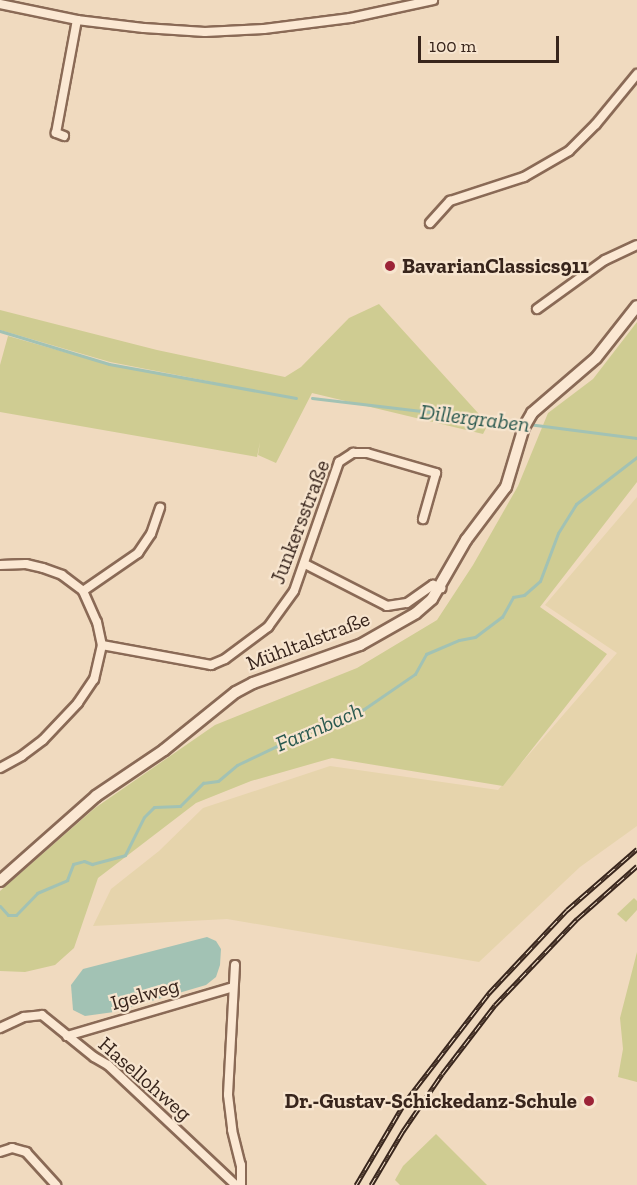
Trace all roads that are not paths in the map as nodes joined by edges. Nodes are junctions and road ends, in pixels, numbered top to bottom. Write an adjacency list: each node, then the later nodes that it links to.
1 (433, 0): 3 (street)
2 (0, 4): 3 (street)
3 (77, 20): 5 (street)
4 (637, 74): 6 (street)
5 (64, 136)
6 (430, 223)
7 (637, 245): 9 (street)
8 (637, 306): 14 (street, Mühltalstraße)
9 (537, 309)
10 (160, 508): 15 (street)
11 (423, 519): 12 (street, Junkersstraße)
12 (305, 564): 14 (street); 16 (street, Junkersstraße)
13 (0, 565): 15 (street)
14 (441, 588): 18 (street, Mühltalstraße)
15 (83, 591): 16 (street)
16 (102, 645): 17 (street)
17 (0, 768)
18 (0, 881)
19 (235, 965): 20 (street)
20 (233, 987): 22 (street, Igelweg); 26 (street)
21 (0, 1028): 22 (street, Hasellohweg)
22 (67, 1036): 25 (street, Hasellohweg)
23 (0, 1152): 24 (street)
24 (56, 1185)
25 (236, 1185)
26 (241, 1185)

